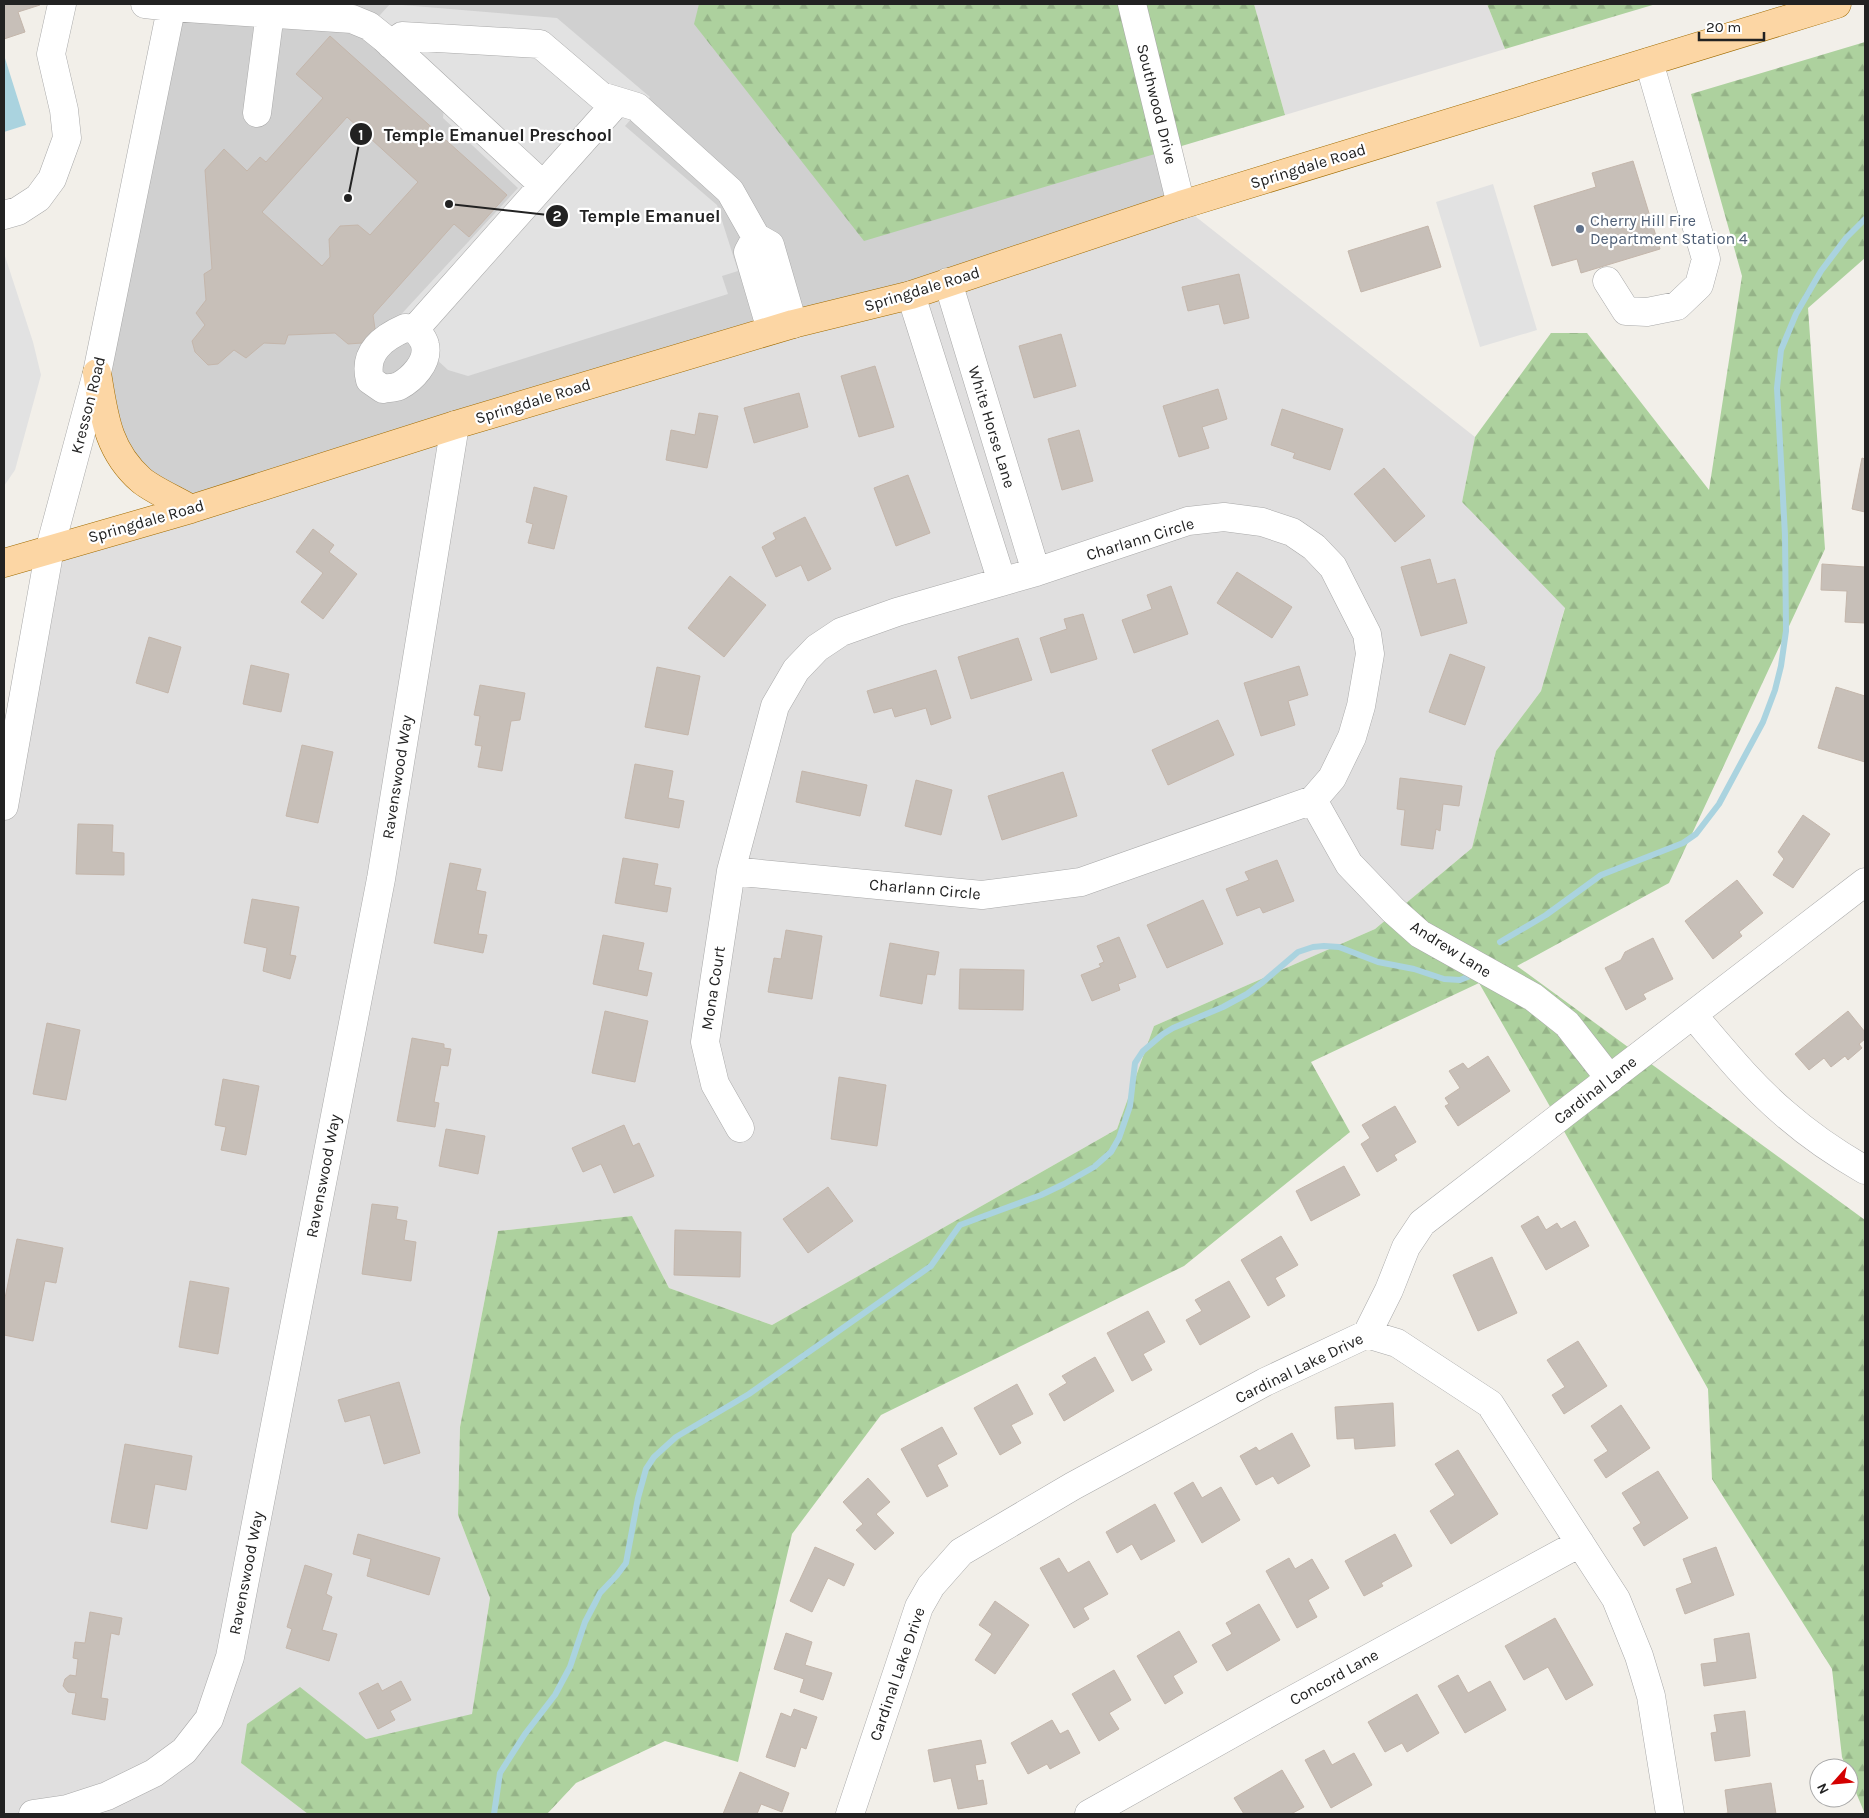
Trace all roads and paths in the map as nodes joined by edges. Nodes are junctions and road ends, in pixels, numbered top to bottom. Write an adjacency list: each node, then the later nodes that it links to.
1 (62, 4): 13 (street)
2 (1132, 4): 12 (street, Southwood Drive)
3 (1837, 4): 5 (main road, Springdale Road)
4 (163, 5): 6 (street); 19 (street, Kresson Road)
5 (1808, 8): 8 (main road, Springdale Road)
6 (270, 13): 7 (street); 10 (street)
7 (391, 45): 9 (street); 11 (street)
8 (1649, 62): 12 (main road, Springdale Road); 14 (street)
9 (617, 102): 11 (street); 17 (street)
10 (257, 113)
11 (543, 185): 18 (street)
12 (1181, 205): 15 (main road, Springdale Road)
13 (4, 215)
14 (1607, 281)
15 (948, 282): 16 (main road, Springdale Road); 24 (street, White Horse Lane)
16 (911, 295): 17 (main road, Springdale Road); 25 (street)
17 (782, 327): 20 (main road, Springdale Road)
18 (415, 329)
19 (97, 373): 21 (main road); 22 (street, Kresson Road)
20 (455, 425): 21 (main road, Springdale Road); 36 (street, Ravenswood Way)
21 (191, 508): 22 (main road, Springdale Road)
22 (50, 548): 23 (main road, Springdale Road); 27 (street, Kresson Road)
23 (4, 563)
24 (1036, 572): 25 (street, Charlann Circle); 26 (street, Charlann Circle)
25 (1002, 582): 28 (street, Charlann Circle)
26 (1313, 800): 28 (street, Charlann Circle); 31 (street, Andrew Lane)
27 (4, 806)
28 (731, 871): 32 (street, Mona Court)
29 (1865, 882): 30 (street, Cardinal Lane)
30 (1693, 1015): 31 (street, Cardinal Lane); 33 (street)
31 (1610, 1079): 34 (street, Cardinal Lane)
32 (740, 1128)
33 (1865, 1170)
34 (1367, 1334): 35 (street, Cardinal Lake Drive); 37 (street, Cardinal Lake Drive)
35 (1580, 1543): 38 (street, Concord Lane); 39 (street, Cardinal Lake Drive)
36 (33, 1814)
37 (850, 1814)
38 (1089, 1814)
39 (1670, 1814)

